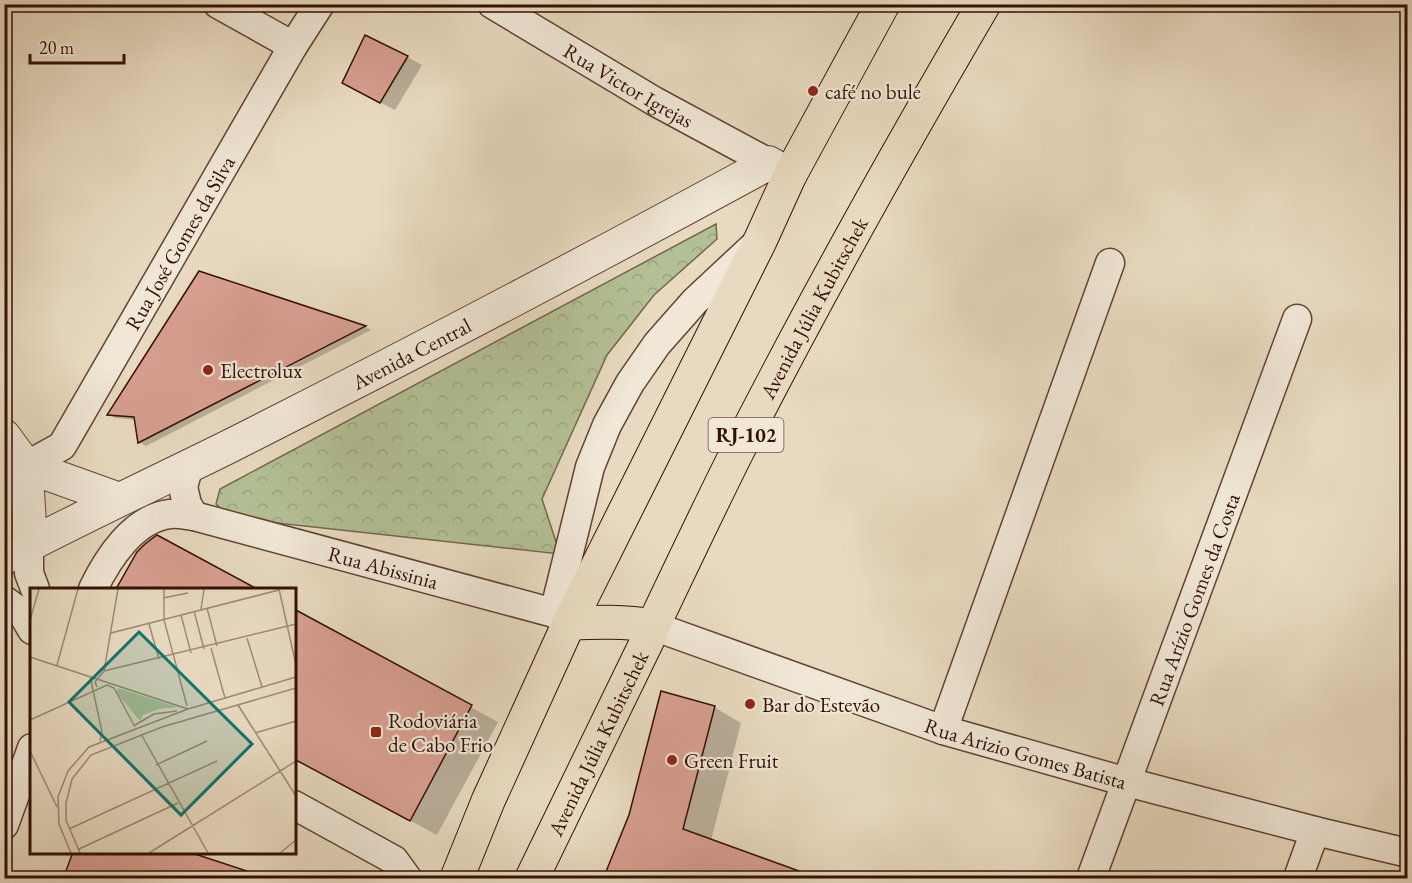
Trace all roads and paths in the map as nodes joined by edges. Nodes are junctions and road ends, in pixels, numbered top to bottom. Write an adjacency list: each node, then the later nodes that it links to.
1 (218, 4): 6 (street)
2 (320, 4): 6 (street, Rua José Gomes da Silva)
3 (492, 4): 7 (street, Rua Victor Igrejas)
4 (883, 4): 7 (main road)
5 (984, 4): 21 (main road, Avenida Júlia Kubitschek / RJ-102)
6 (293, 46): 13 (street, Rua José Gomes da Silva)
7 (779, 169): 8 (main road); 12 (street, Avenida Central)
8 (760, 241): 20 (main road); 20 (street)
9 (1110, 262): 23 (street)
10 (1297, 319): 25 (street, Rua Arízio Gomes da Costa)
11 (4, 436): 13 (street)
12 (189, 465): 14 (street, Avenida Central); 15 (street)
13 (26, 466): 14 (street); 16 (street)
14 (118, 499): 16 (street, Avenida Central)
15 (194, 516): 18 (street, Rua Abissinia); 20 (street, Rua Abissinia)
16 (17, 553): 17 (street)
17 (35, 588)
18 (94, 588)
19 (4, 600): 22 (street)
20 (562, 618): 21 (main road); 31 (main road)
21 (653, 626): 23 (street, Rua Arizio Gomes Batista); 32 (main road, Avenida Júlia Kubitschek / RJ-102)
22 (30, 627)
23 (943, 730): 25 (street, Rua Arizio Gomes Batista)
24 (30, 754): 27 (street)
25 (1127, 782): 28 (street, Rua Arizio Gomes Batista); 33 (street, Rua Arízio Gomes da Costa)
26 (296, 807): 30 (street)
27 (4, 825)
28 (1315, 831): 29 (street, Rua Arizio Gomes Batista); 34 (street)
29 (1407, 853)
30 (407, 879)
31 (457, 879)
32 (532, 879)
33 (1091, 879)
34 (1298, 879)

